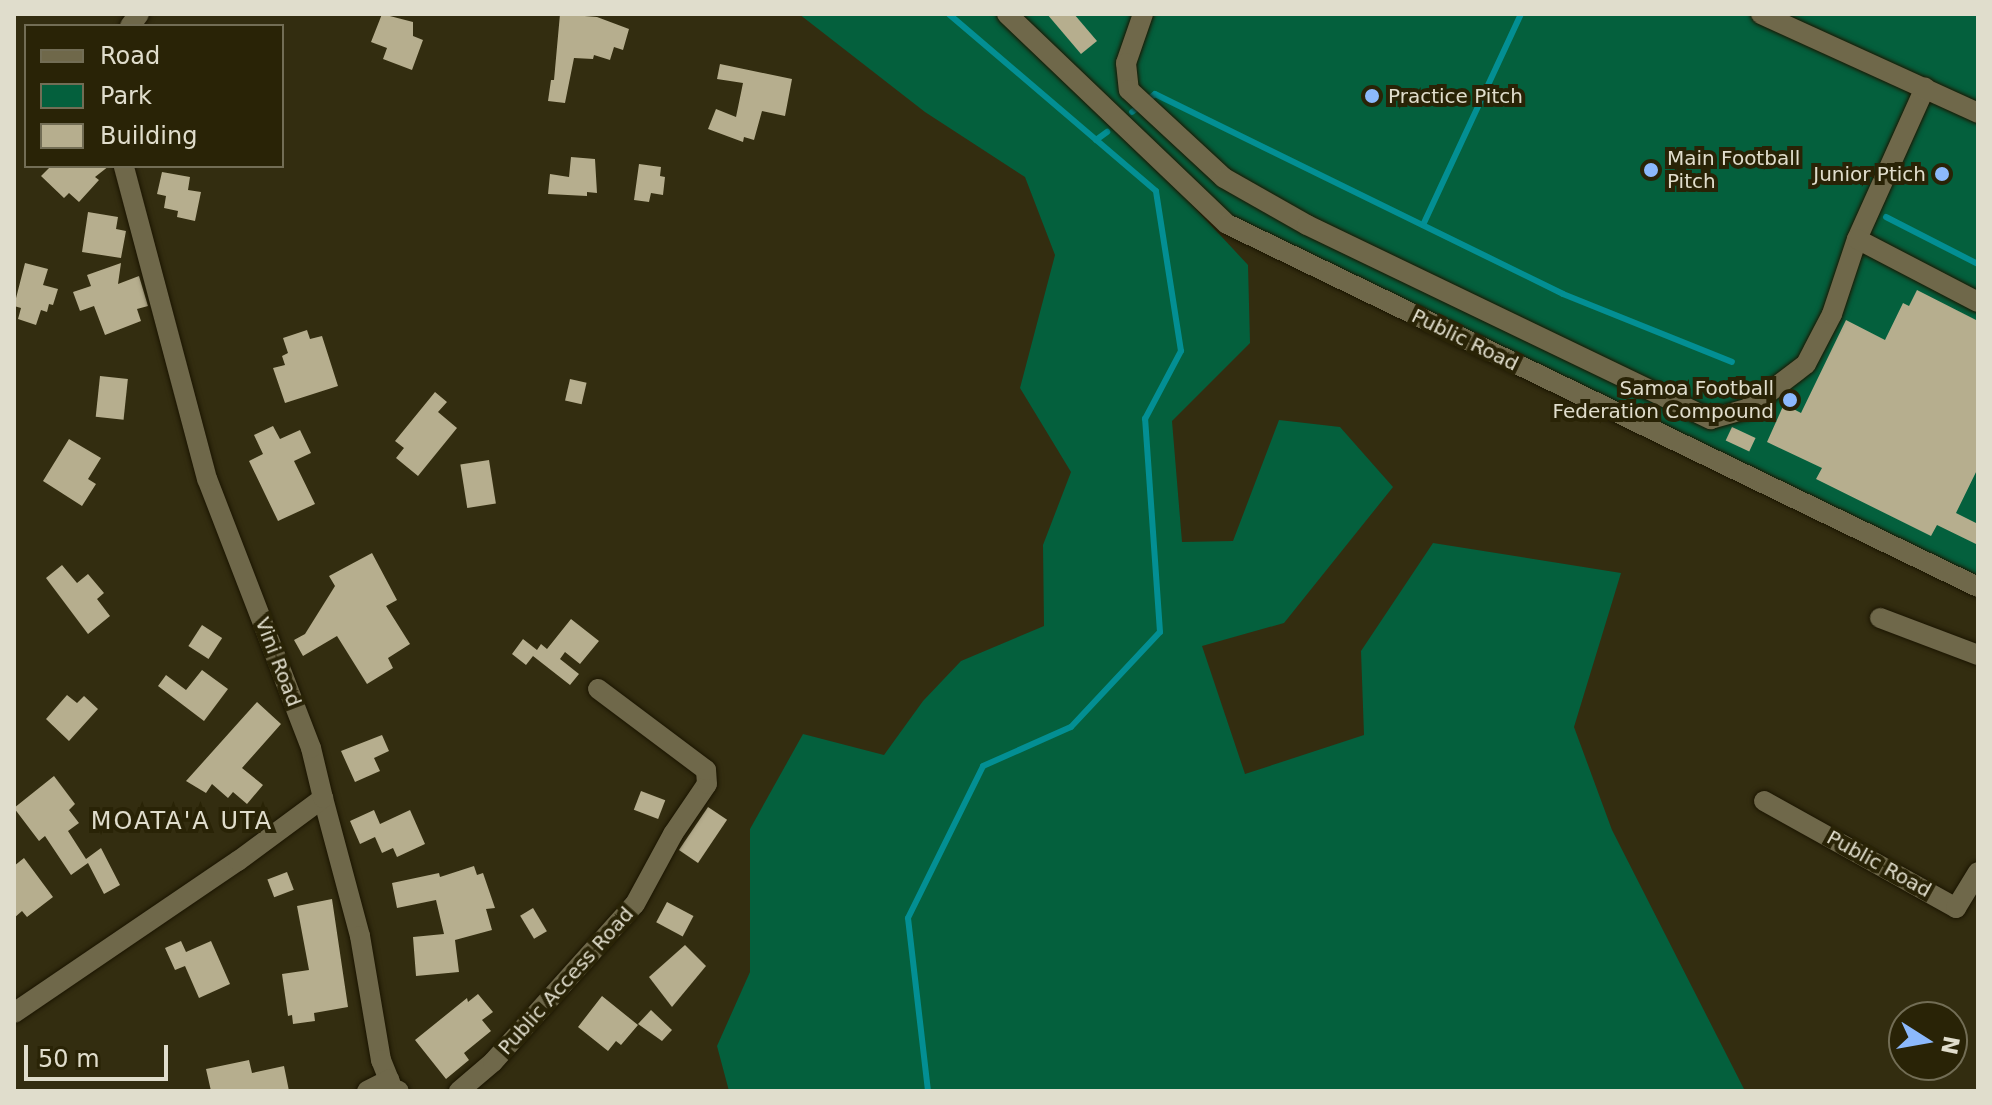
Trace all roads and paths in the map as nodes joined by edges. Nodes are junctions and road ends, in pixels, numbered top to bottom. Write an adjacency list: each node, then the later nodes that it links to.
1 (1007, 14): 9 (street, Public Road)
2 (1143, 14): 7 (street)
3 (1761, 14): 4 (street)
4 (1925, 88): 5 (street); 7 (street)
5 (1978, 113)
6 (125, 168): 13 (street, Vini Road)
7 (1857, 239): 8 (street)
8 (1978, 302)
9 (1978, 587)
10 (1880, 618): 11 (street)
11 (1978, 655)
12 (598, 689): 19 (street, Public Access Road)
13 (323, 798): 16 (street); 17 (street)
14 (1764, 801): 15 (street, Public Road)
15 (1978, 872)
16 (14, 1013)
17 (394, 1085): 18 (street)
18 (367, 1091)
19 (459, 1091)

